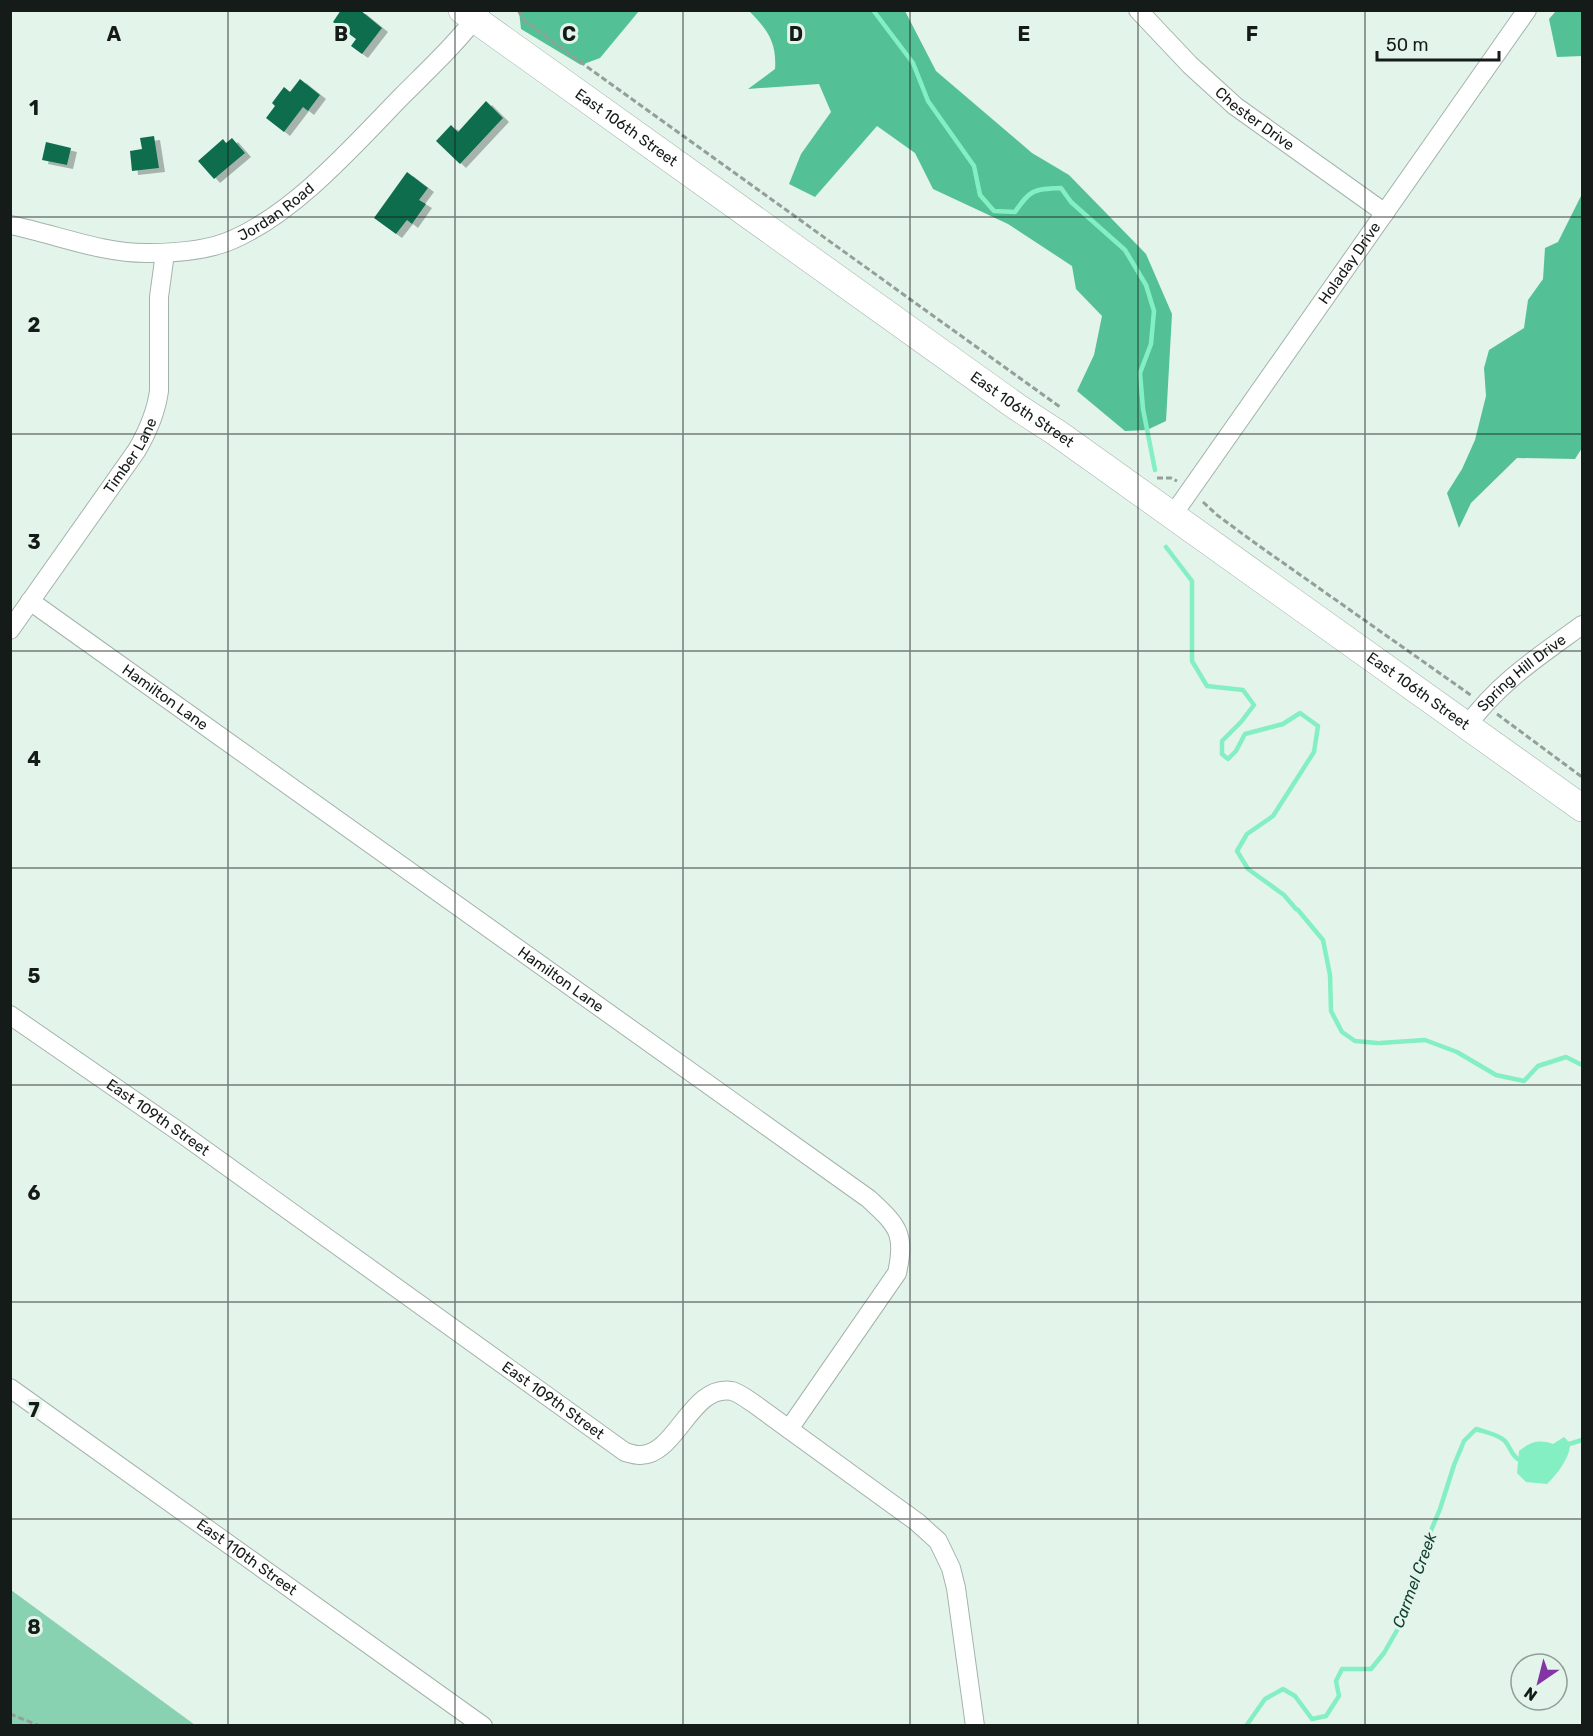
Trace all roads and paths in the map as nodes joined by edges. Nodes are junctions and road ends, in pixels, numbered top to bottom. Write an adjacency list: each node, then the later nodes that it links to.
1 (518, 10): 8 (path)
2 (1138, 10): 5 (street, Chester Drive)
3 (1527, 10): 5 (street, Holaday Drive)
4 (473, 14): 7 (street, Jordan Road); 11 (street, East 106th Street)
5 (1385, 213): 10 (street, Holaday Drive)
6 (10, 225): 7 (street, Jordan Road)
7 (165, 253): 12 (street, Timber Lane)
8 (1065, 411)
9 (1171, 478): 10 (path)
10 (1190, 490): 11 (street, Holaday Drive); 15 (path)
11 (1172, 516): 16 (street, East 106th Street)
12 (30, 601): 14 (street, Timber Lane); 21 (street, Hamilton Lane)
13 (1582, 625): 15 (street, Spring Hill Drive)
14 (10, 630)
15 (1483, 704): 16 (street, Spring Hill Drive); 17 (path)
16 (1466, 727): 18 (street, East 106th Street)
17 (1582, 777)
18 (1582, 808)
19 (10, 1015): 21 (street, East 109th Street)
20 (10, 1388): 24 (street, East 110th Street)
21 (789, 1429): 25 (street, East 109th Street)
22 (10, 1714): 23 (path)
23 (40, 1725)
24 (483, 1725)
25 (975, 1725)

